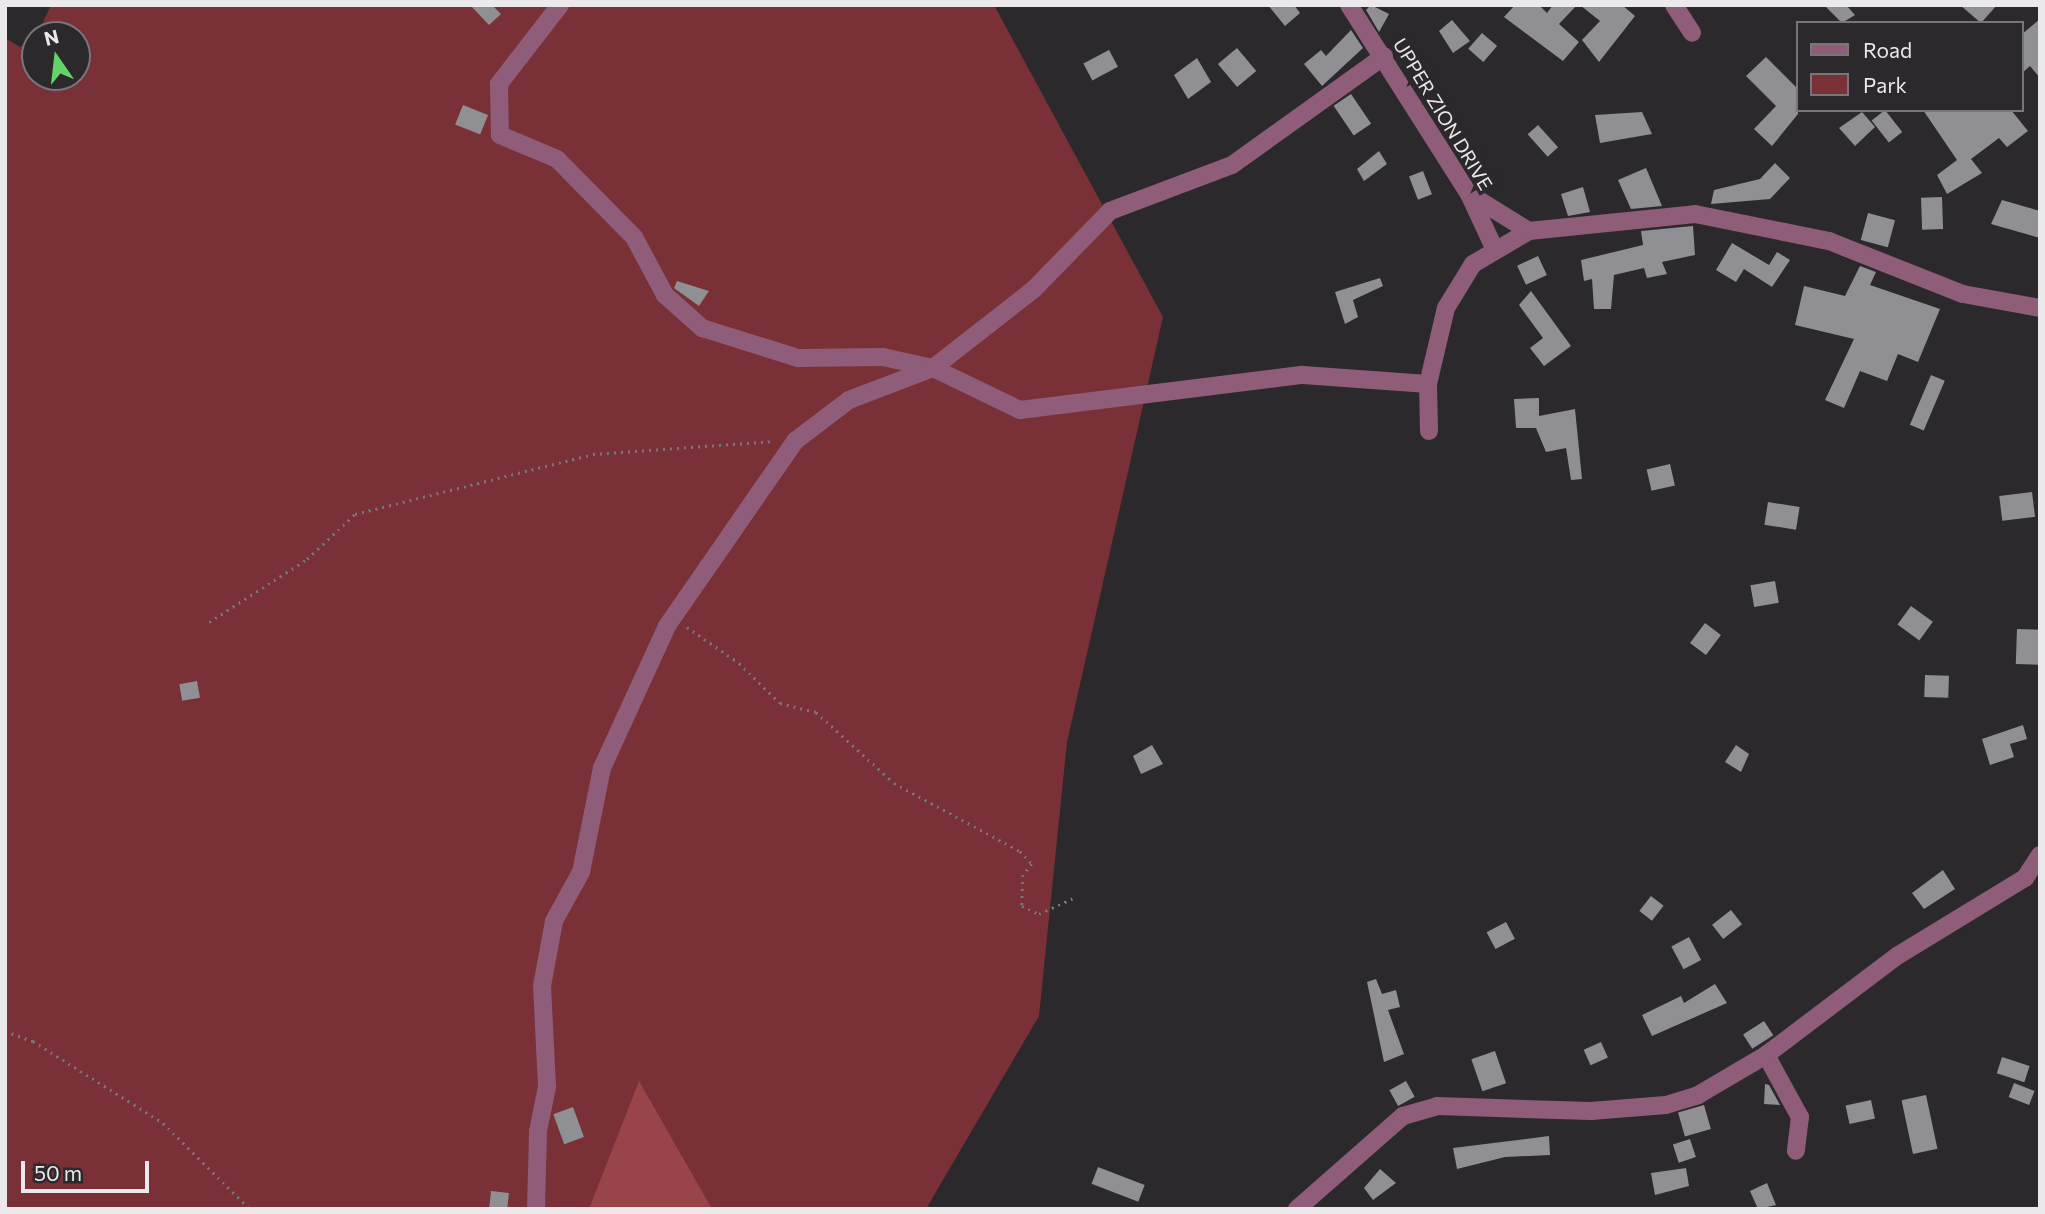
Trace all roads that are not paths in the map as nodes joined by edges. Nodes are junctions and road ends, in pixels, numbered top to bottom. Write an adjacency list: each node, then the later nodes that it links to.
1 (559, 5): 10 (street)
2 (1349, 5): 5 (street, UPPER ZION DRIVE)
3 (1674, 5): 4 (street)
4 (1692, 33)
5 (1384, 56): 6 (street, UPPER ZION DRIVE); 10 (street)
6 (1469, 194): 7 (street); 8 (street, UPPER ZION DRIVE)
7 (1529, 231): 8 (street); 9 (street)
8 (1495, 250): 11 (street)
9 (2040, 308)
10 (933, 368): 11 (street); 16 (street)
11 (1428, 384): 12 (street)
12 (1429, 431)
13 (2040, 855): 14 (street)
14 (1766, 1055): 15 (street); 17 (street)
15 (1796, 1151)
16 (536, 1209)
17 (1297, 1209)

